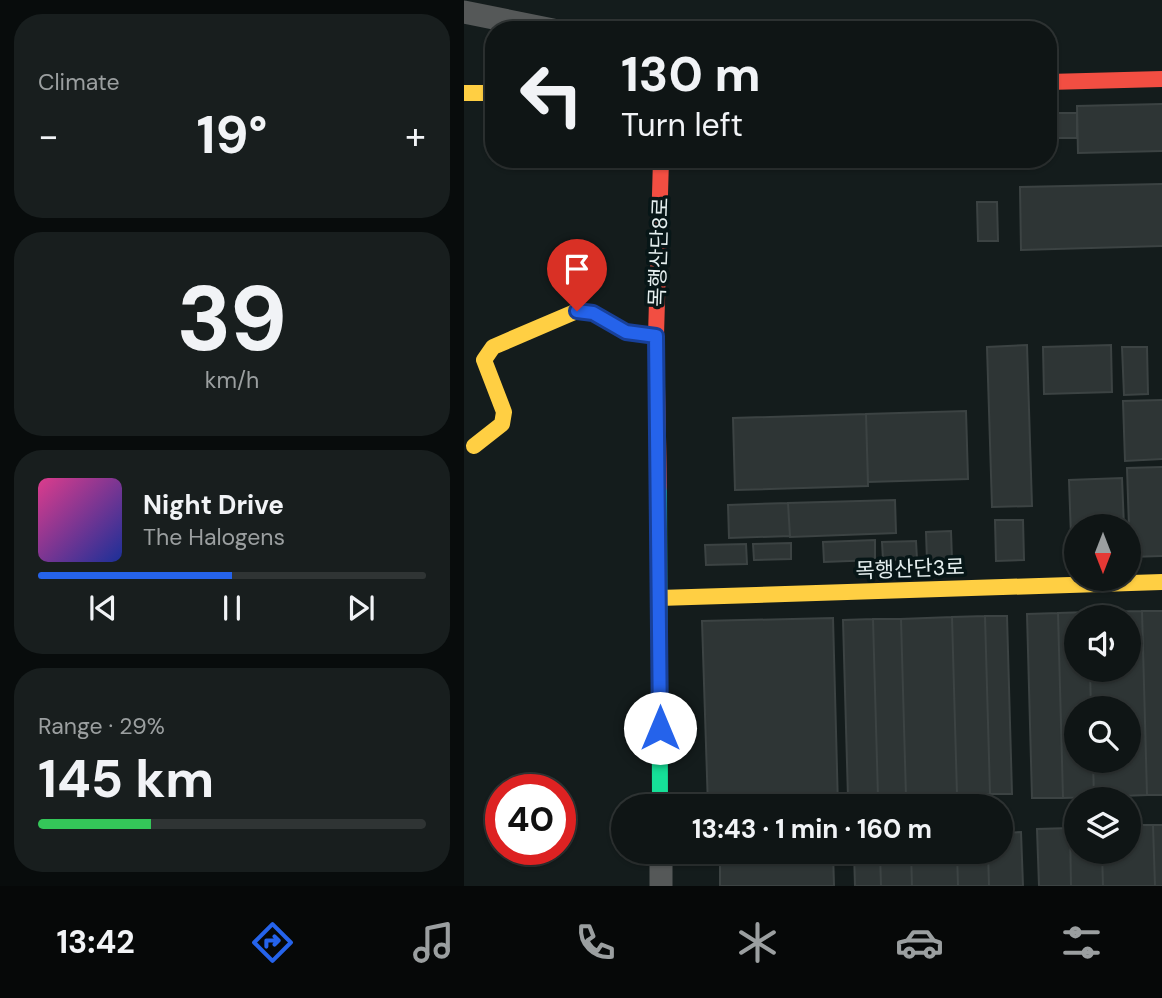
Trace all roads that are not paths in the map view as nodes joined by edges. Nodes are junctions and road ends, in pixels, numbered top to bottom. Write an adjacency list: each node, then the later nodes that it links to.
1 (464, 12): 2 (street)
2 (508, 21)
3 (1162, 79): 4 (street)
4 (1057, 82)
5 (464, 93): 6 (street)
6 (485, 93)
7 (661, 168): 8 (street, 목행산단8로)
8 (656, 336): 9 (street); 11 (street, 목행산단8로)
9 (474, 446)
10 (1162, 582): 11 (street, 목행산단3로)
11 (659, 598): 12 (street, 목행산단8로)
12 (660, 794)
13 (661, 864): 14 (street)
14 (661, 886)

